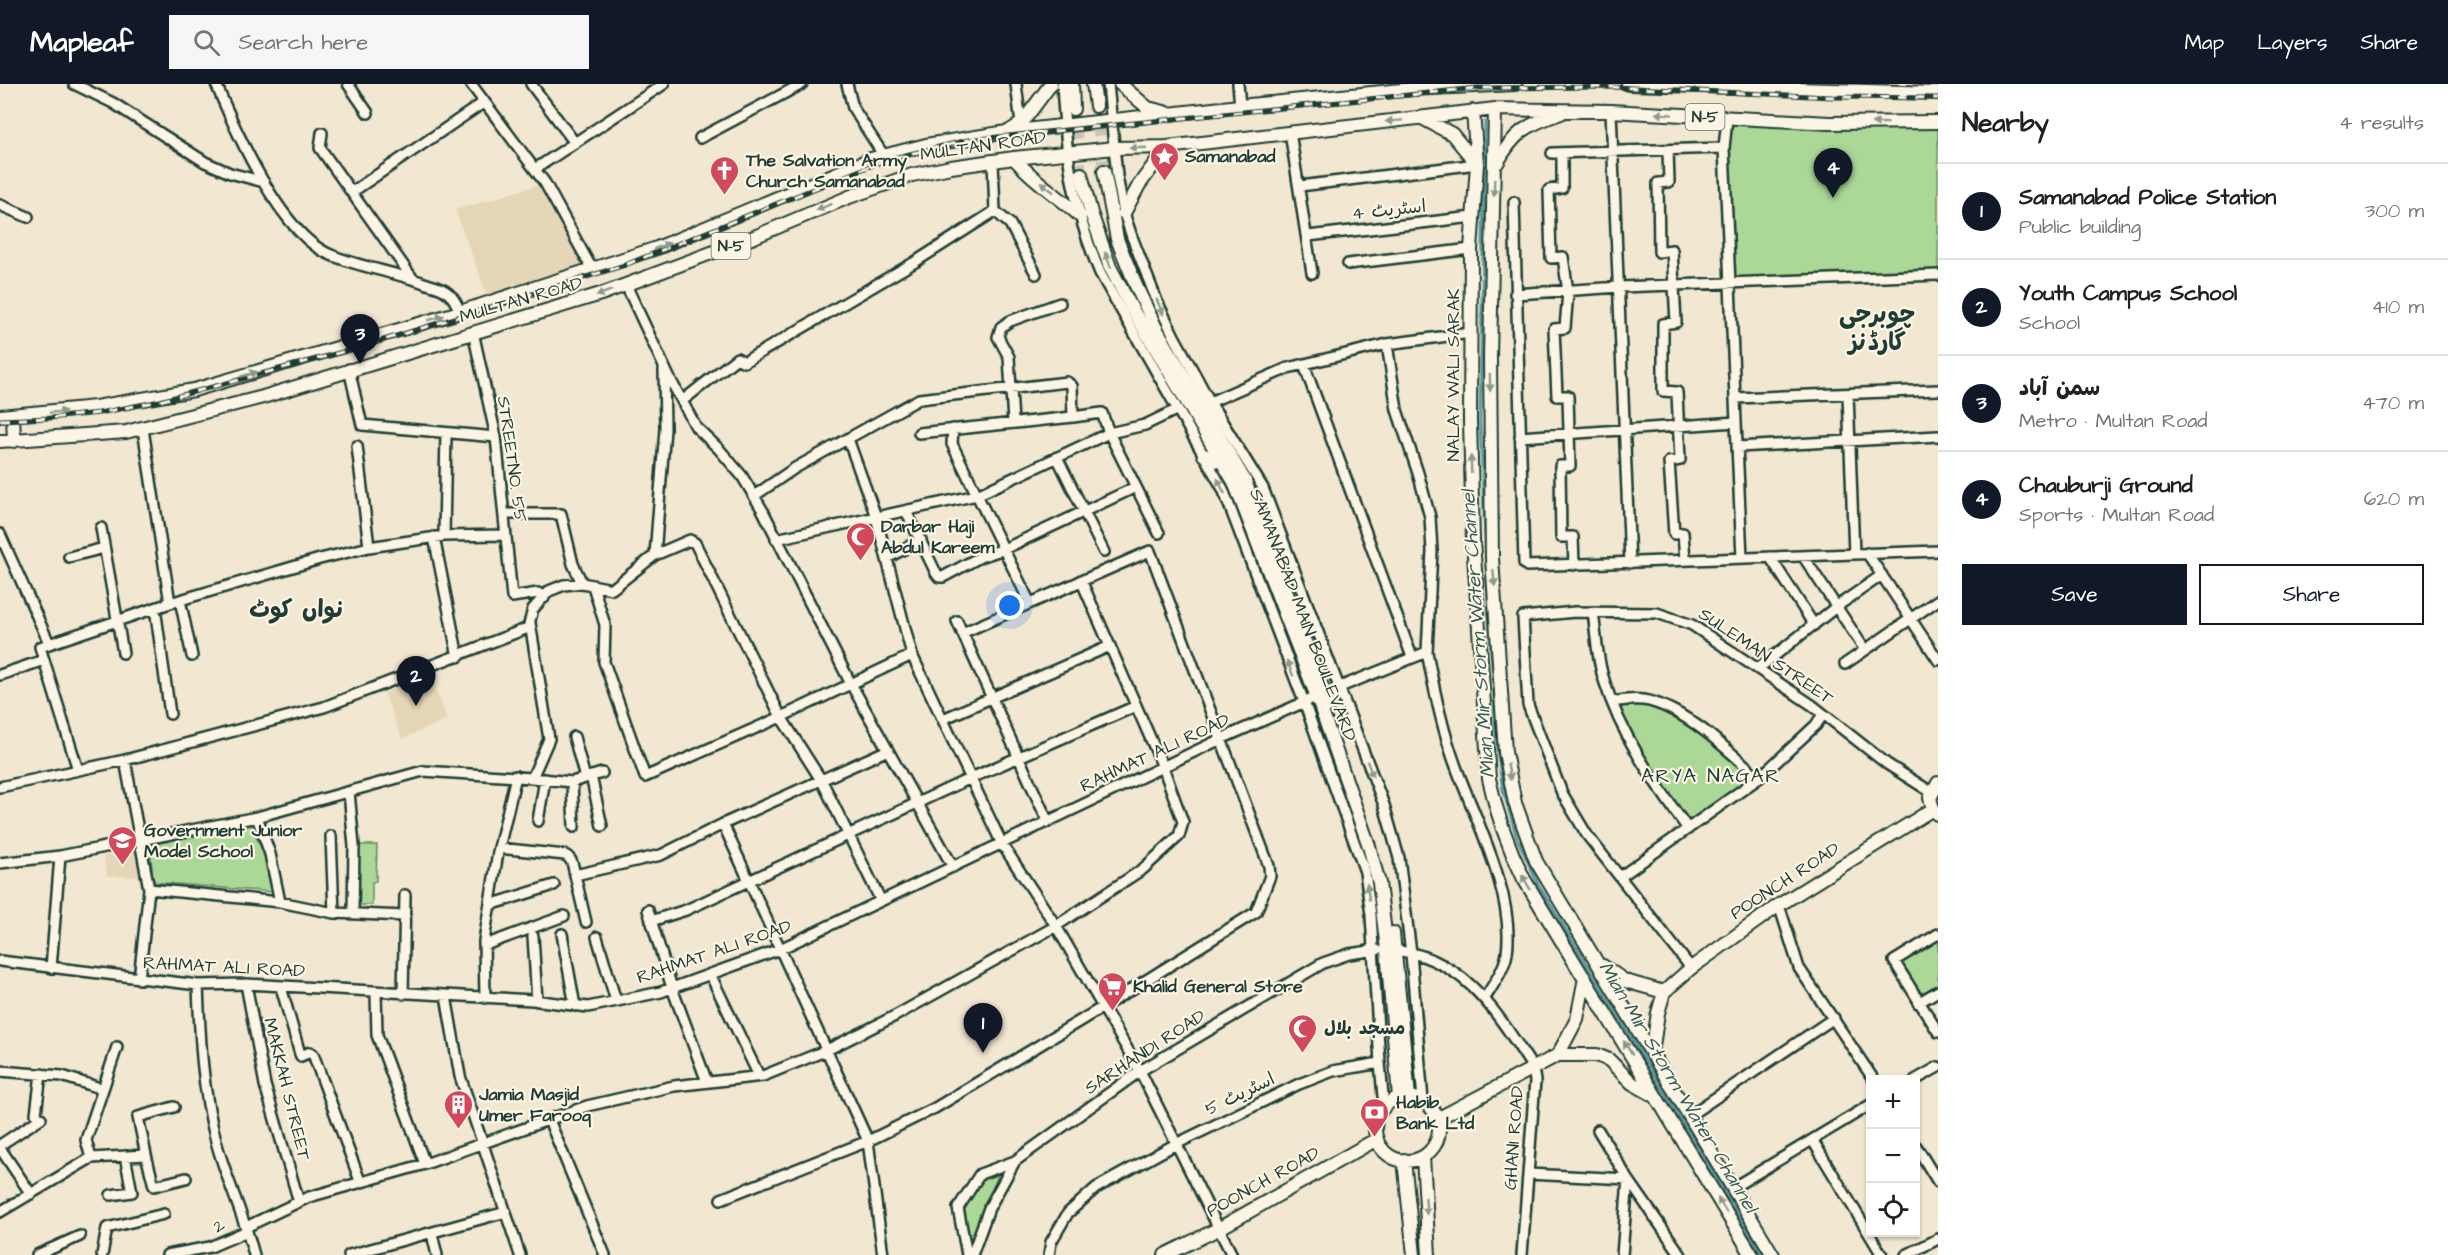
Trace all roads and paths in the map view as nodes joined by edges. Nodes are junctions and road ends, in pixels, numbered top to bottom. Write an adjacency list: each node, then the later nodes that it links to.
1 (74, 84): 58 (street)
2 (216, 84): 58 (street)
3 (348, 84): 31 (street)
4 (471, 84): 23 (street)
5 (531, 84): 43 (street)
6 (664, 84): 43 (street)
7 (802, 84): 42 (street)
8 (847, 84): 50 (street)
9 (1016, 84): 37 (street)
10 (1051, 84): 37 (main road)
11 (1062, 84): 38 (street)
12 (1072, 84): 26 (main road)
13 (1093, 84): 24 (main road)
14 (1107, 84): 35 (street)
15 (1120, 84): 32 (main road)
16 (1238, 84): 25 (street)
17 (1513, 84): 19 (main road, MULTAN ROAD / N-5)
18 (1628, 84): 20 (main road, N-5)
19 (1469, 85): 21 (main road, MULTAN ROAD / N-5)
20 (1691, 86): 22 (main road, N-5)
21 (1373, 89): 25 (main road, MULTAN ROAD / N-5)
22 (1938, 93)
23 (483, 103): 55 (street); 60 (street)
24 (1096, 106)
25 (1240, 106): 32 (main road, MULTAN ROAD / N-5)
26 (1073, 109)
27 (1496, 109): 28 (main road, MULTAN ROAD / N-5); 29 (main road, MULTAN ROAD / N-5); 54 (main road, NALAY WALI SARAK)
28 (1570, 110): 30 (main road, MULTAN ROAD / N-5); 54 (main road)
29 (1473, 111): 33 (main road, MULTAN ROAD / N-5); 53 (main road, NALAY WALI SARAK)
30 (1611, 111): 34 (main road, MULTAN ROAD / N-5, one-way to 30); 48 (street)
31 (368, 113)
32 (1171, 114): 35 (main road, MULTAN ROAD / N-5)
33 (1422, 118): 40 (main road, MULTAN ROAD / N-5, one-way to 40); 53 (main road)
34 (1727, 119): 36 (main road, MULTAN ROAD / N-5, one-way to 34); 46 (street)
35 (1112, 121): 38 (main road, MULTAN ROAD / N-5); 45 (street)
36 (1938, 122)
37 (1021, 124): 39 (main road)
38 (1064, 126): 39 (main road, MULTAN ROAD / N-5); 49 (street)
39 (1007, 132): 50 (main road, MULTAN ROAD / N-5)
40 (1290, 132): 44 (main road, MULTAN ROAD / N-5); 59 (street)
41 (322, 133): 60 (street)
42 (700, 138)
43 (575, 143): 55 (street)
44 (1167, 147): 45 (main road, MULTAN ROAD / N-5, one-way to 45); 64 (main road)
45 (1115, 148): 49 (main road, MULTAN ROAD / N-5); 64 (street)
46 (1724, 148): 47 (street); 76 (street)
47 (1668, 150): 48 (street); 78 (street)
48 (1614, 152): 79 (street); 80 (street)
49 (1066, 153): 51 (main road, MULTAN ROAD / N-5); 65 (street)
50 (884, 156): 71 (main road, MULTAN ROAD / N-5, one-way to 50)
51 (1014, 159): 52 (main road, MULTAN ROAD / N-5); 65 (main road, one-way to 51)
52 (993, 162): 63 (street); 77 (main road, MULTAN ROAD / N-5, one-way to 77)
53 (1477, 164): 59 (street); 67 (main road, NALAY WALI SARAK)
54 (1495, 166): 137 (main road, NALAY WALI SARAK, one-way to 137)
55 (534, 169): 71 (street)
56 (1104, 171): 121 (main road, SAMANABAD MAIN BOULEVARD)
57 (1081, 174): 121 (main road, SAMANABAD MAIN BOULEVARD, one-way to 57)
58 (264, 182): 75 (street)
59 (1300, 186): 68 (street)
60 (352, 192): 75 (street)
61 (1514, 202): 81 (street)
62 (0, 205): 66 (street)
63 (995, 211): 73 (street); 94 (street)
64 (1124, 213): 95 (street, one-way to 95)
65 (1080, 216): 96 (street)
66 (28, 217)
67 (1473, 218): 68 (street, اسٹریٹ 4); 69 (main road, NALAY WALI SARAK)
68 (1308, 236): 72 (street)
69 (1471, 249): 70 (street); 85 (main road, NALAY WALI SARAK)
70 (1348, 264)
71 (592, 270): 83 (main road, MULTAN ROAD / N-5)
72 (1312, 273)
73 (1036, 274)
74 (1938, 275): 76 (street)
75 (413, 279): 83 (street)
76 (1731, 284): 78 (street); 93 (street)
77 (626, 285): 84 (main road, MULTAN ROAD / N-5, one-way to 84); 87 (street)
78 (1674, 285): 79 (street); 101 (street)
79 (1620, 287): 80 (street); 104 (street)
80 (1568, 292): 81 (street); 108 (street)
81 (1515, 294): 111 (street)
82 (1060, 303): 90 (street)
83 (460, 312): 97 (main road, MULTAN ROAD / N-5, one-way to 83)
84 (473, 332): 89 (main road, MULTAN ROAD / N-5); 110 (street, STREETNO. 55)
85 (1471, 333): 86 (street); 136 (main road, NALAY WALI SARAK, one-way to 85)
86 (1387, 344): 88 (street); 175 (street)
87 (664, 365): 94 (street); 145 (street)
88 (1304, 365): 95 (street); 180 (street)
89 (349, 369): 102 (main road, MULTAN ROAD / N-5); 105 (street)
90 (1010, 388): 98 (street); 99 (street); 112 (street)
91 (1938, 390): 92 (street)
92 (1848, 394): 93 (street); 115 (street)
93 (1736, 398): 100 (street)
94 (682, 401): 124 (street)
95 (1210, 402): 116 (street)
96 (1178, 409): 107 (street); 119 (street)
97 (6, 415): 114 (main road)
98 (1073, 417): 99 (street); 107 (street)
99 (1013, 422): 103 (street)
100 (1736, 422): 101 (street); 118 (street)
101 (1679, 426): 104 (street); 151 (street)
102 (143, 429): 114 (main road, MULTAN ROAD / N-5); 161 (street)
103 (953, 429): 106 (street); 123 (street)
104 (1625, 429): 108 (street); 152 (street)
105 (446, 433): 110 (street); 133 (street)
106 (919, 433)
107 (1109, 433): 120 (street); 122 (street)
108 (1570, 433): 111 (street); 153 (street)
109 (1938, 436): 115 (street)
110 (496, 437): 127 (street, STREETNO. 55)
111 (1520, 437): 153 (street)
112 (848, 439): 124 (street); 128 (street)
113 (0, 441): 114 (main road, MULTAN ROAD / N-5)
114 (14, 441)
115 (1851, 441): 118 (street); 144 (street)
116 (1236, 442): 121 (main road); 187 (street)
117 (357, 446): 138 (street)
118 (1738, 447): 150 (street)
119 (1204, 455): 121 (main road); 190 (street, one-way to 119)
120 (1058, 457): 123 (street); 126 (street)
121 (1229, 463): 188 (main road, SAMANABAD MAIN BOULEVARD)
122 (1136, 487): 126 (street); 130 (street)
123 (977, 495): 125 (street); 140 (street)
124 (754, 496): 134 (street)
125 (906, 511): 128 (street); 135 (street)
126 (1084, 512): 140 (street); 142 (street)
127 (504, 514): 132 (street, STREETNO. 55); 156 (street)
128 (876, 517): 134 (street); 149 (street)
129 (101, 528): 139 (street)
130 (1159, 533)
131 (0, 534): 172 (street)
132 (506, 535): 133 (street); 158 (street, STREETNO. 55)
133 (439, 537): 138 (street); 179 (street)
134 (776, 539): 186 (street)
135 (921, 540): 140 (street); 149 (street)
136 (1473, 540): 137 (main road); 265 (main road, NALAY WALI SARAK, one-way to 136)
137 (1492, 540): 260 (main road, NALAY WALI SARAK, one-way to 260)
138 (369, 547): 159 (street)
139 (104, 548): 147 (street); 167 (street)
140 (1004, 549): 162 (street)
141 (1938, 550): 143 (street)
142 (1104, 552)
143 (1867, 553): 144 (street); 154 (street)
144 (1854, 554): 146 (street)
145 (655, 555): 157 (street); 195 (street)
146 (1803, 556): 148 (street); 163 (street)
147 (69, 557)
148 (1770, 557): 150 (street); 170 (street)
149 (887, 558): 177 (street)
150 (1742, 558): 151 (street)
151 (1685, 560): 152 (street)
152 (1630, 562): 153 (street)
153 (1574, 565)
154 (1881, 575): 163 (street); 166 (street)
155 (1081, 580): 162 (street); 173 (street, 2); 198 (street)
156 (582, 583): 157 (street); 158 (street)
157 (593, 586): 195 (street)
158 (544, 598): 169 (street)
159 (180, 600): 161 (street); 178 (street)
160 (1938, 600): 166 (street)
161 (170, 603): 164 (street)
162 (1030, 603): 171 (street)
163 (1836, 607): 170 (street); 174 (street)
164 (155, 608): 167 (street); 193 (street)
165 (1593, 612): 184 (street, SULEMAN STREET); 191 (street); 234 (street, SULEMAN STREET)
166 (1911, 619): 174 (street); 182 (street)
167 (116, 621): 172 (street); 176 (street)
168 (957, 621): 171 (street)
169 (530, 624): 179 (street); 207 (street)
170 (1814, 625): 184 (street)
171 (962, 633): 189 (street)
172 (50, 643): 181 (street)
173 (1110, 646): 189 (street); 192 (street, 2)
174 (1865, 650): 183 (street)
175 (1427, 652): 180 (street, RAHMAT ALI ROAD); 277 (street)
176 (123, 653)
177 (912, 655): 186 (street); 196 (street)
178 (192, 656)
179 (458, 657): 201 (street)
180 (1412, 657): 187 (street, RAHMAT ALI ROAD)
181 (44, 660): 185 (street); 203 (street)
182 (1938, 660)
183 (1845, 664)
184 (1759, 668): 194 (street, SULEMAN STREET)
185 (0, 675)
186 (851, 684): 195 (street); 199 (street)
187 (1339, 687): 188 (street, RAHMAT ALI ROAD); 259 (street, one-way to 259)
188 (1321, 695): 190 (street, RAHMAT ALI ROAD); 258 (main road, SAMANABAD MAIN BOULEVARD)
189 (992, 697): 196 (street); 200 (street)
190 (1304, 702): 198 (street, RAHMAT ALI ROAD); 257 (street, one-way to 190)
191 (1612, 702): 209 (street); 224 (street)
192 (1137, 706): 200 (street); 202 (street, 2)
193 (170, 714)
194 (1823, 714): 209 (street); 214 (street, SULEMAN STREET)
195 (781, 717): 211 (street)
196 (943, 719): 208 (street)
197 (574, 737): 206 (street)
198 (1221, 740): 202 (street, RAHMAT ALI ROAD); 282 (street)
199 (888, 750): 211 (street); 216 (street)
200 (1018, 757): 208 (street); 220 (street)
201 (125, 760): 203 (street); 227 (street)
202 (1164, 767): 220 (street, RAHMAT ALI ROAD); 250 (street, 2)
203 (78, 770): 213 (street)
204 (602, 773): 206 (street)
205 (516, 776): 207 (street); 215 (street); 229 (street)
206 (588, 777): 212 (street); 222 (street)
207 (532, 778): 210 (street)
208 (970, 778): 216 (street); 228 (street)
209 (1759, 778): 224 (street)
210 (545, 779): 212 (street); 219 (street)
211 (821, 780): 221 (street); 225 (street)
212 (572, 782): 223 (street)
213 (0, 788)
214 (1935, 788): 217 (main road)
215 (349, 792): 218 (street); 244 (street)
216 (917, 803): 225 (street); 232 (street)
217 (1935, 812): 242 (main road, POONCH ROAD)
218 (256, 817): 227 (street); 240 (street)
219 (538, 821)
220 (1048, 822): 228 (street, RAHMAT ALI ROAD)
221 (723, 824): 233 (street); 235 (street)
222 (602, 826)
223 (574, 827)
224 (1688, 828): 234 (street)
225 (849, 835): 235 (street); 239 (street)
226 (331, 836): 245 (street)
227 (141, 841): 230 (street); 237 (street)
228 (1002, 844): 232 (street, RAHMAT ALI ROAD); 250 (street)
229 (499, 848): 233 (street); 241 (street)
230 (60, 856): 231 (street); 262 (street)
231 (0, 863)
232 (953, 867): 239 (street, RAHMAT ALI ROAD)
233 (575, 875): 249 (street)
234 (1620, 877): 263 (street)
235 (751, 881): 248 (street); 256 (street)
236 (554, 885): 241 (street)
237 (149, 889): 240 (street); 266 (street)
238 (405, 895): 246 (street)
239 (881, 901): 256 (street, RAHMAT ALI ROAD)
240 (280, 902): 245 (street)
241 (490, 904): 255 (street)
242 (1779, 905): 263 (main road, POONCH ROAD); 283 (street)
243 (648, 910): 248 (street)
244 (353, 912): 245 (street); 246 (street)
245 (334, 913)
246 (405, 916): 274 (street)
247 (564, 916): 255 (street)
248 (651, 921): 270 (street)
249 (586, 922)
250 (1056, 926): 282 (street); 286 (street, 2)
251 (562, 934): 281 (street)
252 (1938, 934): 280 (street)
253 (533, 936): 278 (street)
254 (597, 937): 279 (street)
255 (485, 945): 276 (street)
256 (780, 949): 264 (street, RAHMAT ALI ROAD); 286 (street)
257 (1373, 950): 258 (street, SARHANDI ROAD); 289 (street); 293 (street, SARHANDI ROAD)
258 (1391, 950): 259 (street, GHANI ROAD); 300 (main road, SAMANABAD MAIN BOULEVARD)
259 (1411, 953): 277 (street, GHANI ROAD); 302 (street)
260 (1595, 957): 273 (main road); 287 (main road, NALAY WALI SARAK)
261 (0, 961): 262 (street, RAHMAT ALI ROAD)
262 (51, 968): 266 (street, RAHMAT ALI ROAD)
263 (1691, 968): 273 (main road, POONCH ROAD)
264 (710, 974): 270 (street, RAHMAT ALI ROAD); 296 (street)
265 (1585, 978): 288 (main road); 301 (main road, NALAY WALI SARAK, one-way to 265)
266 (139, 979): 268 (street, RAHMAT ALI ROAD)
267 (246, 984): 268 (street, RAHMAT ALI ROAD); 269 (street, RAHMAT ALI ROAD); 333 (street, MAKKAH STREET)
268 (198, 985): 338 (street)
269 (281, 987): 272 (street, RAHMAT ALI ROAD); 327 (street)
270 (672, 988): 279 (street, RAHMAT ALI ROAD); 298 (street)
271 (1938, 991): 280 (street)
272 (376, 992): 274 (street, RAHMAT ALI ROAD); 323 (street)
273 (1665, 992): 287 (main road)
274 (403, 994): 275 (street, RAHMAT ALI ROAD)
275 (446, 996): 276 (street, RAHMAT ALI ROAD); 313 (street)
276 (485, 998): 278 (street, RAHMAT ALI ROAD)
277 (1485, 998): 291 (street, GHANI ROAD)
278 (537, 1001): 281 (street, RAHMAT ALI ROAD)
279 (616, 1001): 281 (street, RAHMAT ALI ROAD)
280 (1918, 1003): 284 (street)
281 (575, 1006)
282 (1103, 1007): 293 (street); 311 (street)
283 (1834, 1018): 295 (street); 306 (street)
284 (1938, 1032)
285 (117, 1047): 299 (street)
286 (826, 1050): 296 (street, 2); 311 (street)
287 (1652, 1053): 306 (main road, NALAY WALI SARAK)
288 (1558, 1055): 291 (main road); 301 (main road)
289 (1380, 1063): 304 (street); 314 (street, اسٹریٹ 5)
290 (1938, 1067): 297 (street)
291 (1533, 1068): 307 (main road); 324 (street, GHANI ROAD)
292 (0, 1071): 294 (street)
293 (1140, 1071): 314 (street); 322 (street, SARHANDI ROAD)
294 (41, 1074): 299 (street); 315 (street)
295 (1871, 1075)
296 (759, 1076): 298 (street, 2)
297 (1920, 1077)
298 (707, 1082): 308 (street, 2)
299 (103, 1089): 320 (street)
300 (1404, 1097): 302 (main road); 304 (main road)
301 (1658, 1098): 363 (main road, NALAY WALI SARAK, one-way to 301)
302 (1423, 1101): 307 (main road)
303 (174, 1107): 317 (street)
304 (1384, 1107): 310 (main road)
305 (1866, 1108): 312 (street)
306 (1690, 1115): 329 (main road, NALAY WALI SARAK)
307 (1437, 1119): 319 (main road)
308 (549, 1120): 313 (street, 2); 351 (street)
309 (1598, 1130): 326 (street)
310 (1377, 1139): 321 (main road); 337 (main road, POONCH ROAD)
311 (868, 1141): 332 (street); 352 (street)
312 (1813, 1141): 329 (street); 365 (street)
313 (483, 1143): 323 (street, 2); 335 (street)
314 (1176, 1144): 337 (street); 355 (street, اسٹریٹ 5)
315 (0, 1146): 330 (street)
316 (1920, 1153): 328 (street)
317 (146, 1155): 318 (street); 325 (street)
318 (125, 1156): 320 (street); 331 (street)
319 (1423, 1156): 321 (main road); 359 (main road, one-way to 359)
320 (91, 1158): 330 (street)
321 (1404, 1160): 358 (main road)
322 (1015, 1161): 353 (street); 354 (street, SARHANDI ROAD)
323 (425, 1164): 327 (street, 2)
324 (1528, 1174): 326 (street); 360 (street, GHANI ROAD)
325 (186, 1178)
326 (1628, 1179): 361 (street); 362 (street)
327 (360, 1181): 333 (street, 2)
328 (1938, 1182)
329 (1734, 1187): 364 (main road, NALAY WALI SARAK)
330 (31, 1194): 334 (street)
331 (111, 1195)
332 (721, 1199)
333 (299, 1202): 338 (street, 2)
334 (0, 1212)
335 (506, 1212): 339 (street); 350 (street)
336 (164, 1214): 344 (street)
337 (1220, 1228): 356 (main road, POONCH ROAD); 357 (street)
338 (247, 1229): 345 (street, 2); 346 (street)
339 (432, 1234): 342 (street); 349 (street)
340 (80, 1236): 343 (street)
341 (1938, 1239): 366 (street)
342 (390, 1244): 347 (street); 348 (street)
343 (37, 1255)
344 (102, 1255)
345 (167, 1255)
346 (254, 1255)
347 (350, 1255)
348 (393, 1255)
349 (437, 1255)
350 (520, 1255)
351 (605, 1255)
352 (882, 1255)
353 (967, 1255)
354 (972, 1255)
355 (1049, 1255)
356 (1165, 1255)
357 (1232, 1255)
358 (1414, 1255)
359 (1429, 1255)
360 (1522, 1255)
361 (1622, 1255)
362 (1681, 1255)
363 (1752, 1255)
364 (1773, 1255)
365 (1882, 1255)
366 (1906, 1255)

